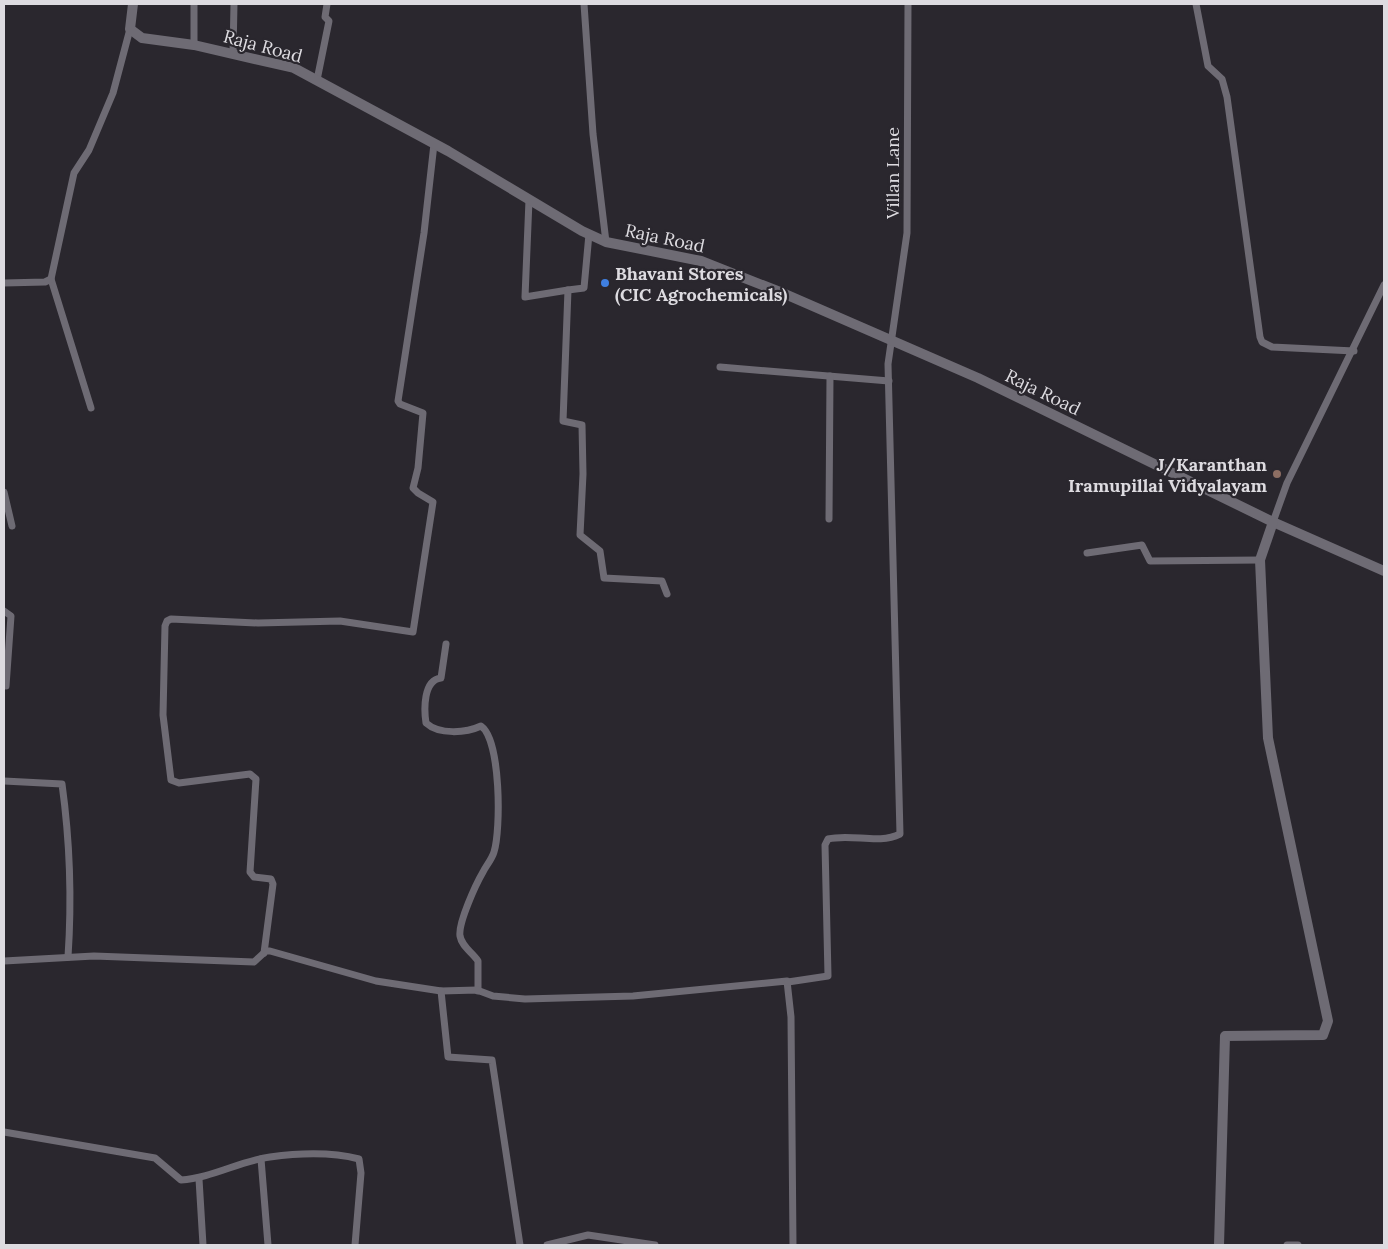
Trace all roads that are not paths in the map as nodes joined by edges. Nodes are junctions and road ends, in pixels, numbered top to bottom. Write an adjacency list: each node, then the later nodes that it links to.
1 (132, 4): 8 (street)
2 (194, 4): 9 (street)
3 (234, 4): 10 (street)
4 (327, 4): 11 (street)
5 (584, 4): 15 (street)
6 (908, 4): 20 (street, Villan Lane)
7 (1196, 4): 21 (street)
8 (130, 29): 9 (street, Raja Road); 16 (street)
9 (194, 45): 10 (street, Raja Road)
10 (233, 53): 11 (street, Raja Road)
11 (316, 80): 12 (street, Raja Road)
12 (434, 144): 13 (street, Raja Road); 38 (street)
13 (529, 200): 14 (street, Raja Road); 19 (street)
14 (589, 234): 15 (street, Raja Road); 19 (street)
15 (606, 242): 20 (street, Raja Road)
16 (51, 279): 17 (street); 25 (street)
17 (4, 283)
18 (1384, 285): 21 (street)
19 (568, 290): 33 (street)
20 (890, 340): 24 (street, Villan Lane); 28 (street, Raja Road)
21 (1354, 351): 28 (street)
22 (720, 367): 23 (street)
23 (830, 376): 24 (street); 27 (street)
24 (889, 381): 41 (street, Villan Lane)
25 (91, 408)
26 (4, 492): 29 (street)
27 (829, 518)
28 (1273, 522): 31 (street); 32 (street, Raja Road)
29 (12, 526)
30 (1087, 553): 31 (street)
31 (1260, 560): 54 (street)
32 (1384, 571)
33 (667, 594)
34 (4, 611): 36 (street)
35 (446, 644): 43 (street)
36 (6, 686)
37 (4, 781): 39 (street)
38 (264, 953): 39 (street); 42 (street)
39 (68, 957): 40 (street)
40 (4, 961)
41 (788, 982): 43 (street); 53 (street)
42 (441, 991): 43 (street); 50 (street)
43 (478, 991)
44 (4, 1132): 46 (street)
45 (261, 1159): 46 (street); 48 (street); 49 (street)
46 (199, 1179): 47 (street)
47 (203, 1245)
48 (268, 1245)
49 (355, 1245)
50 (520, 1245)
51 (547, 1245): 52 (street)
52 (655, 1245)
53 (793, 1245)
54 (1219, 1245)
55 (1287, 1245): 56 (street)
56 (1298, 1245)

